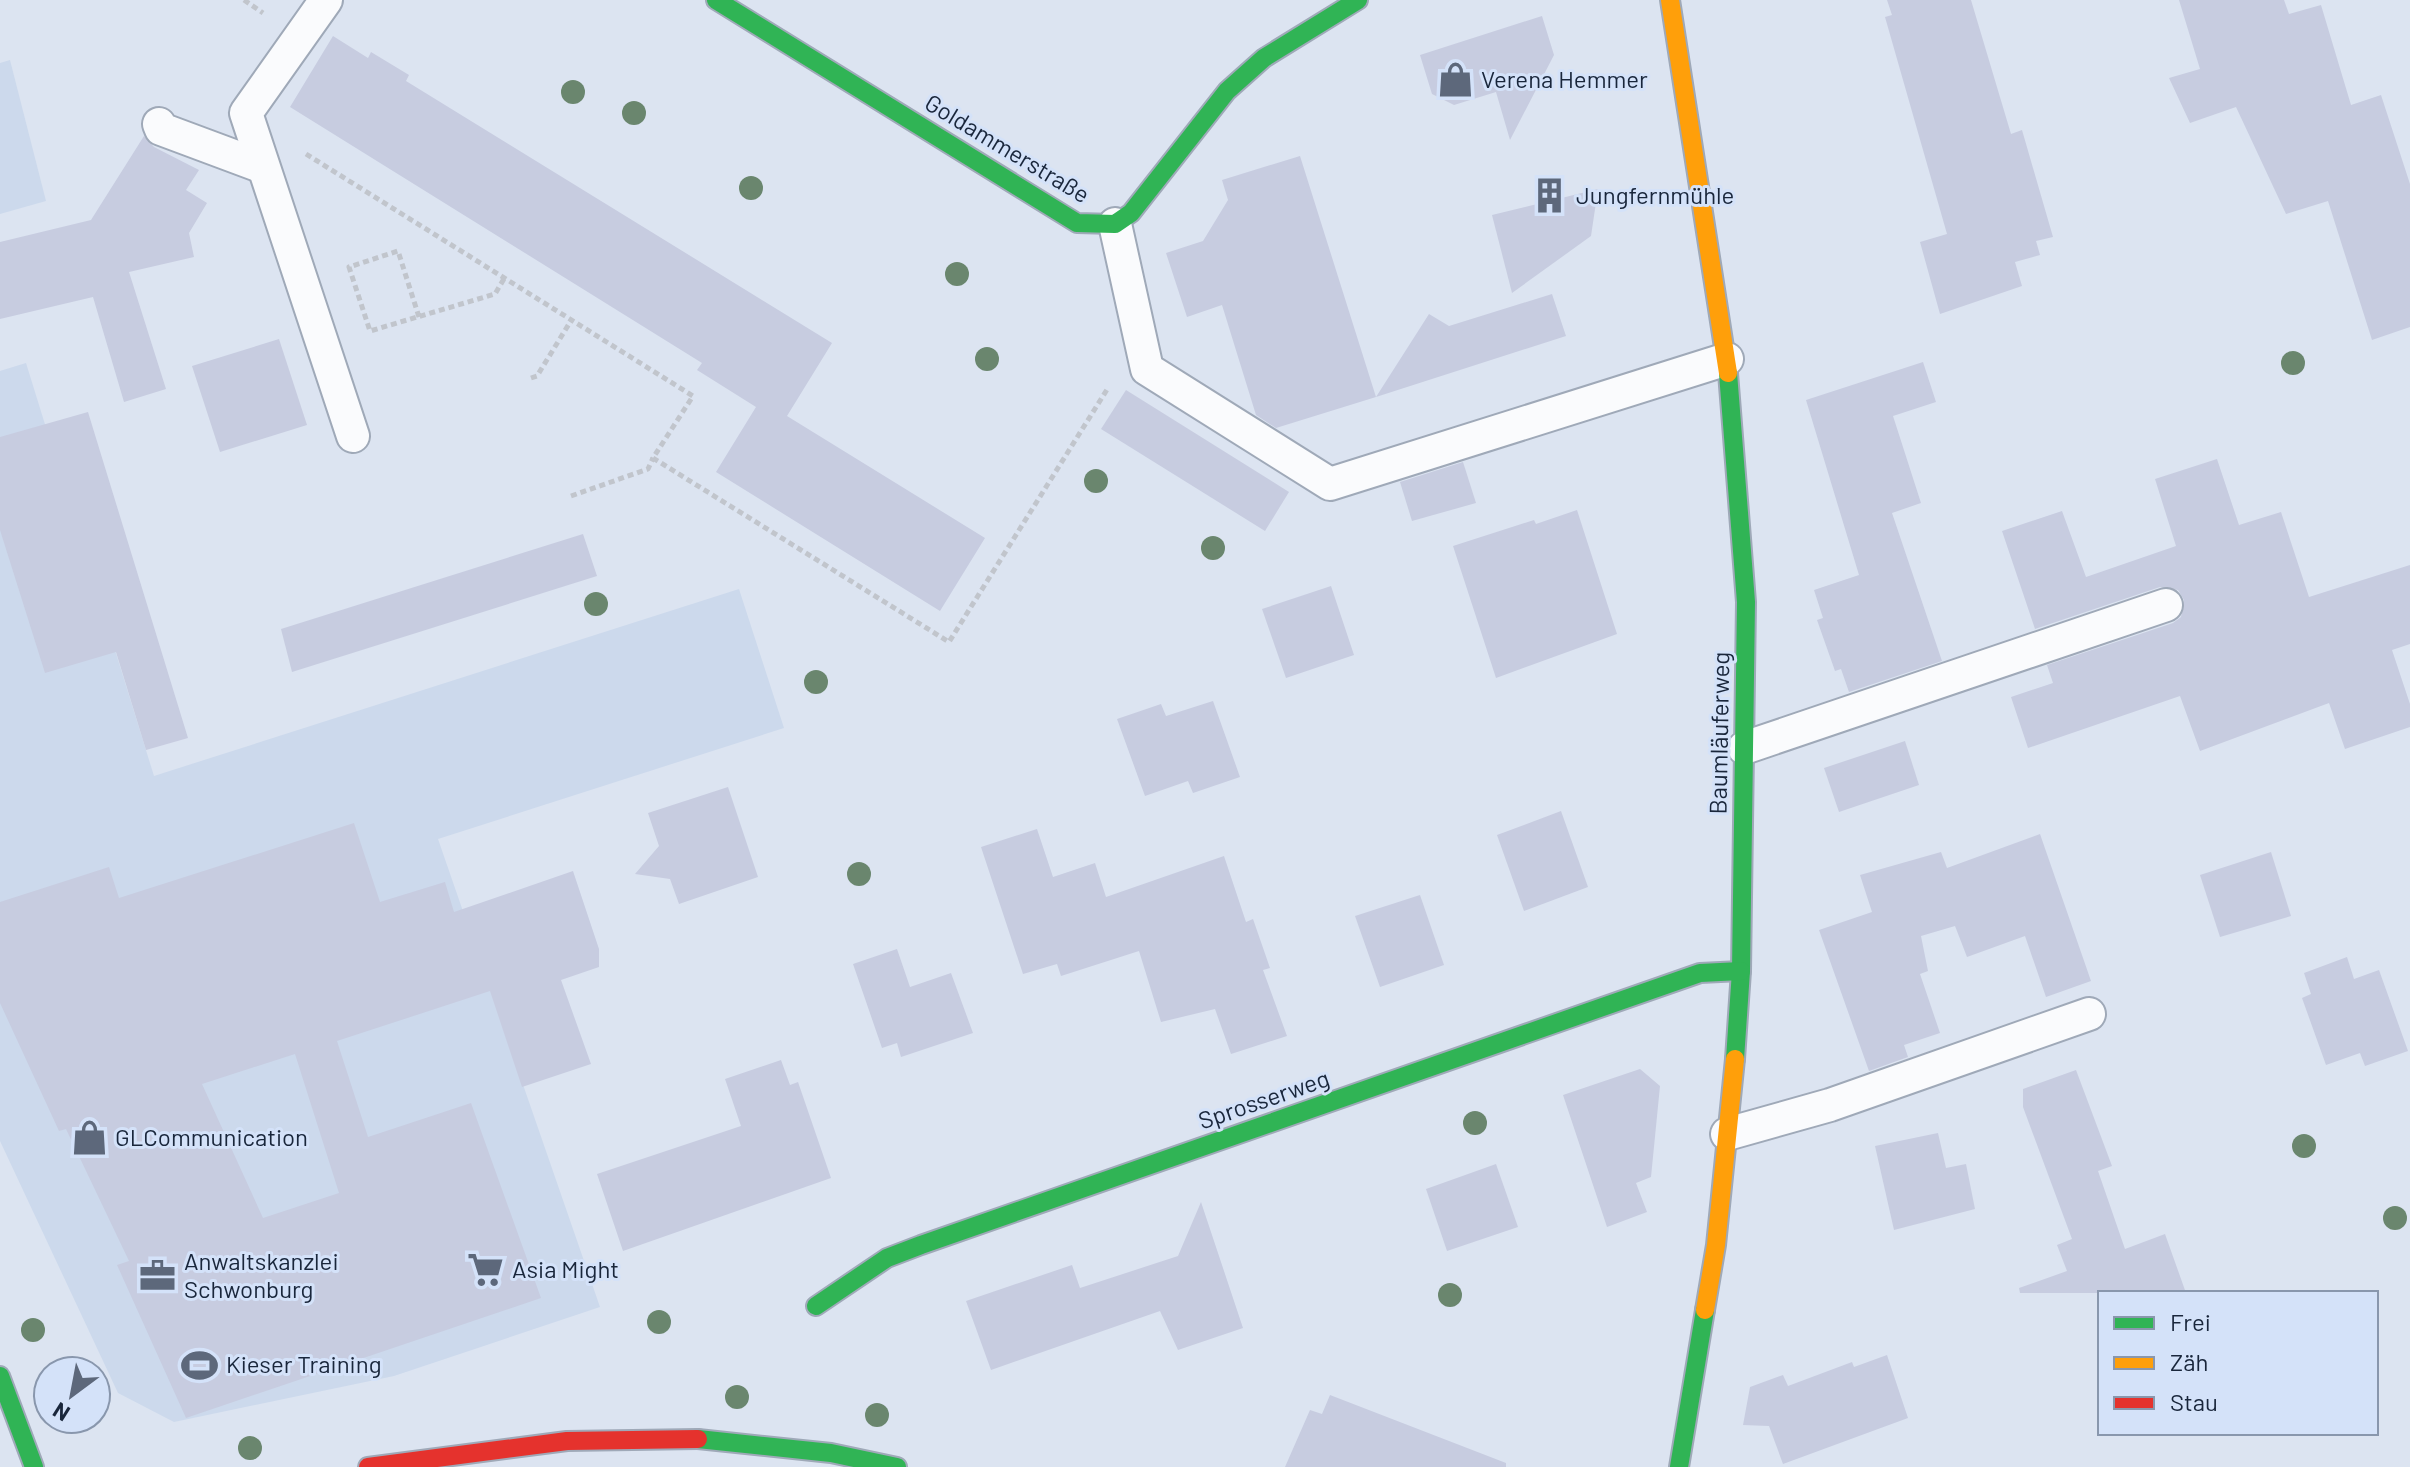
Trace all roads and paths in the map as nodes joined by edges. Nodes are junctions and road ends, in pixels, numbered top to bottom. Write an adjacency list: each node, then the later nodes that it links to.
1 (326, 0): 5 (lane)
2 (716, 0): 8 (street, Goldammerstraße)
3 (1358, 0): 8 (street)
4 (1670, 0): 13 (street, Baumläuferweg)
5 (248, 118): 7 (lane); 9 (path)
6 (159, 124): 7 (lane)
7 (263, 167): 15 (lane)
8 (1115, 224): 12 (lane)
9 (505, 277): 10 (path); 11 (path)
10 (419, 317): 10 (path)
11 (572, 319): 14 (path); 16 (path)
12 (1141, 334): 13 (lane); 16 (path)
13 (1727, 359): 19 (street, Baumläuferweg)
14 (531, 378)
15 (353, 436)
16 (653, 458): 17 (path)
17 (571, 496)
18 (2166, 605): 19 (lane)
19 (1744, 748): 20 (street, Baumläuferweg)
20 (1741, 971): 22 (street, Baumläuferweg); 23 (street, Sprosserweg)
21 (2089, 1014): 22 (lane)
22 (1727, 1134): 29 (street, Baumläuferweg)
23 (816, 1306)
24 (0, 1376): 26 (street)
25 (502, 1456): 27 (street); 28 (street)
26 (34, 1467)
27 (368, 1467)
28 (897, 1467)
29 (1679, 1467)

